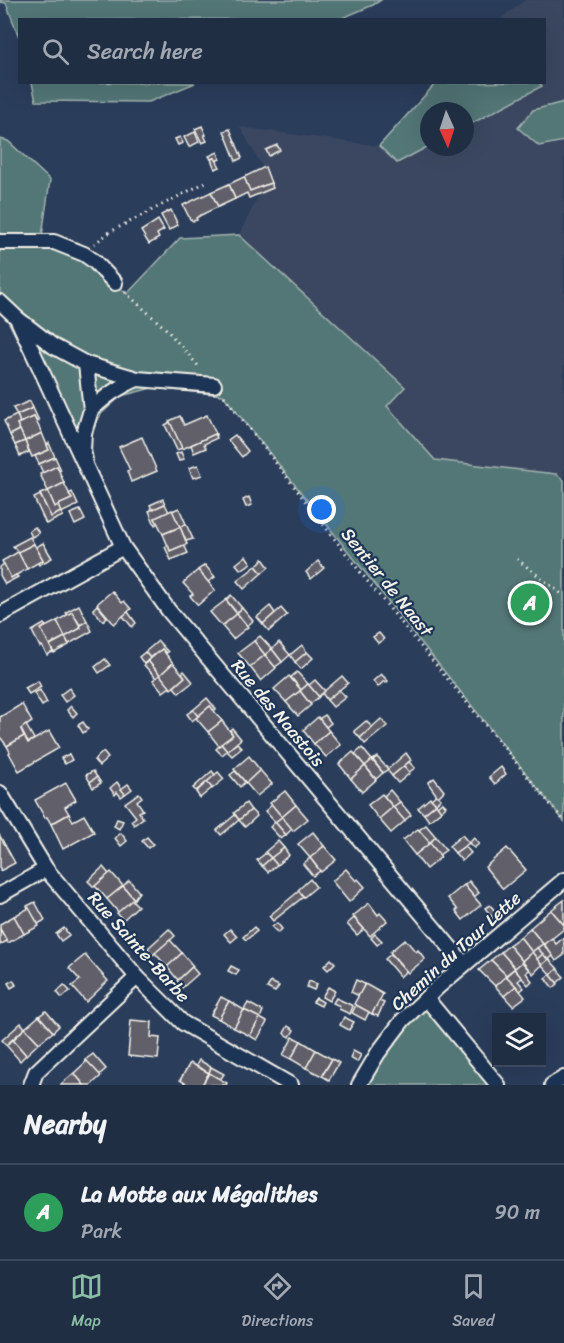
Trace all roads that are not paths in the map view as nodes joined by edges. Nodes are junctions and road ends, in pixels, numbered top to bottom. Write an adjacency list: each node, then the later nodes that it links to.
1 (0, 242): 2 (street)
2 (115, 283)
3 (0, 302): 4 (street, Rue des Naastois)
4 (16, 318): 5 (street, Rue des Naastois); 9 (street, Rue des Naastois)
5 (86, 364): 6 (street, Rue des Naastois); 8 (street, Rue des Naastois)
6 (137, 379): 7 (street, Rue des Naastois); 8 (street)
7 (214, 385)
8 (91, 410): 9 (street, Rue des Naastois)
9 (87, 471): 10 (street, Rue des Naastois)
10 (123, 547): 11 (street); 16 (street, Rue des Naastois)
11 (0, 615)
12 (0, 793): 13 (street, Rue Sainte-Barbe)
13 (46, 869): 15 (street); 17 (street, Rue Sainte-Barbe)
14 (564, 880): 16 (street, Chemin du Tour Lette)
15 (0, 895)
16 (464, 964): 18 (street, Chemin du Tour Lette)
17 (137, 977): 20 (street); 21 (street, Rue Sainte-Barbe)
18 (426, 998): 22 (street, Chemin du Tour Lette); 23 (street)
19 (564, 1078): 24 (street)
20 (31, 1085)
21 (291, 1085)
22 (359, 1085)
23 (498, 1085)
24 (552, 1085)

